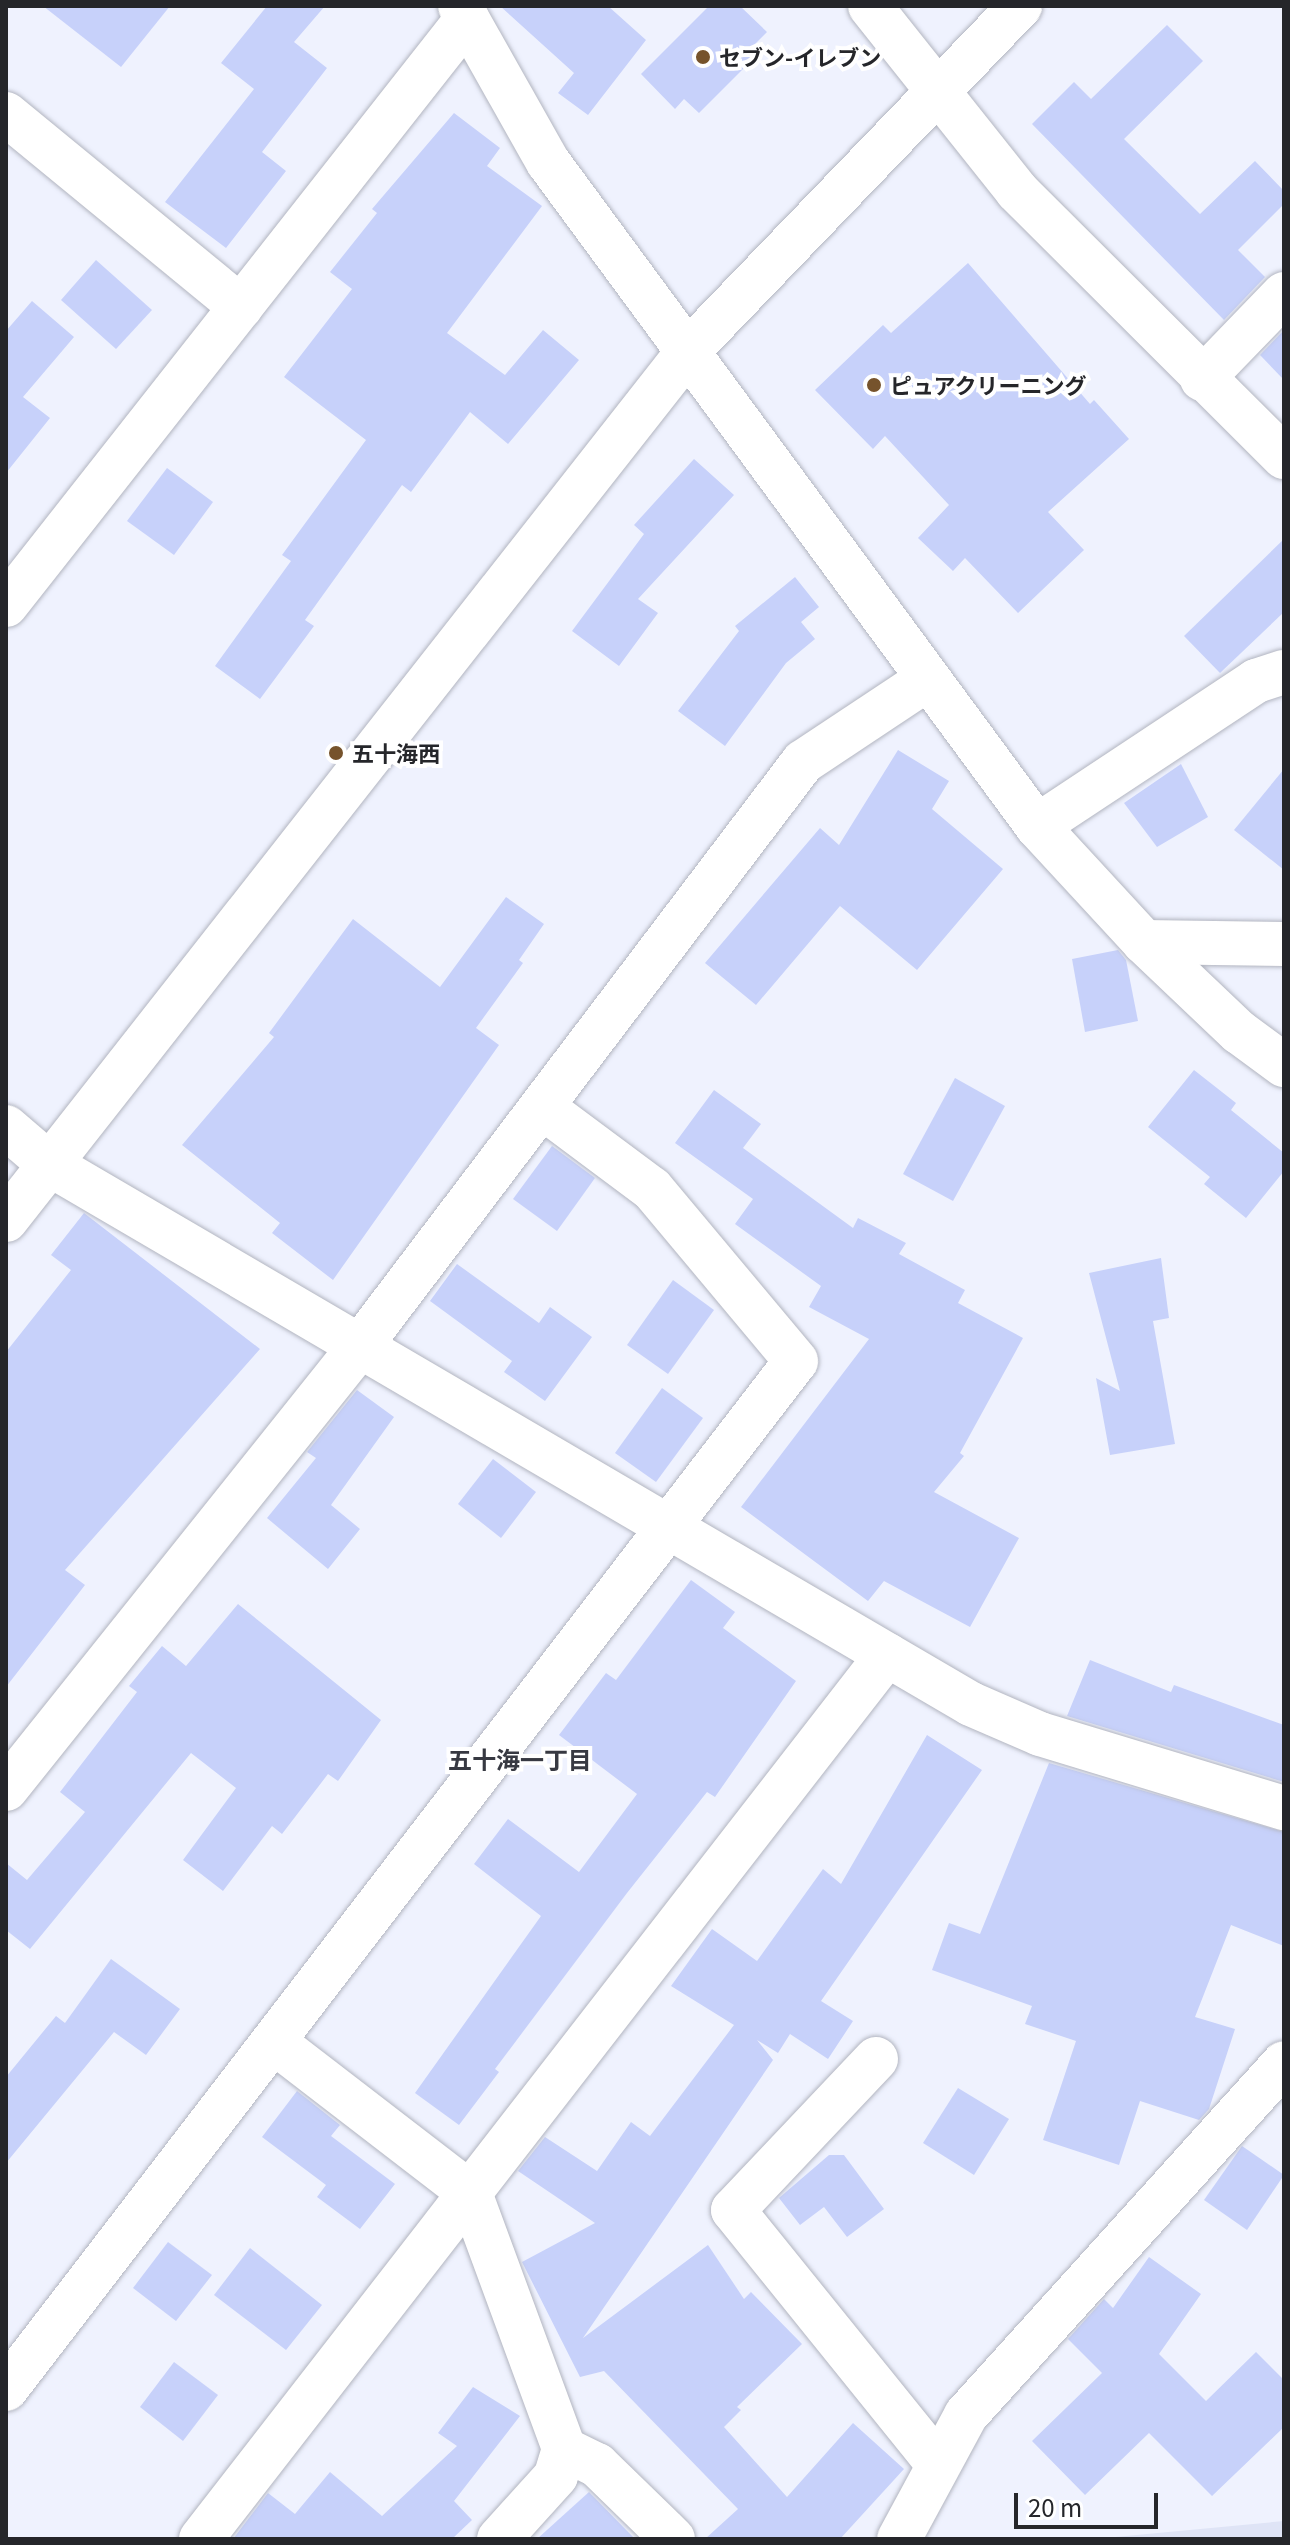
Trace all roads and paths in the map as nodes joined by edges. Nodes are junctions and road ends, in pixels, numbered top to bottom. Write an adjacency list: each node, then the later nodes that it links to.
1 (870, 6): 4 (street)
2 (1020, 6): 4 (street)
3 (463, 12): 7 (street); 8 (street)
4 (935, 91): 8 (street); 9 (street)
5 (6, 114): 7 (street)
6 (1284, 294): 9 (street)
7 (241, 307): 11 (street)
8 (690, 349): 13 (street); 20 (street)
9 (1202, 379): 10 (street)
10 (1284, 457)
11 (6, 605)
12 (1284, 672): 14 (street)
13 (925, 681): 14 (street); 18 (street)
14 (1037, 826): 15 (street)
15 (1144, 942): 16 (street); 17 (street)
16 (1284, 944)
17 (1284, 1065)
18 (542, 1107): 22 (street); 23 (street)
19 (6, 1127): 20 (street)
20 (49, 1164): 21 (street); 22 (street)
21 (6, 1220)
22 (360, 1346): 23 (street); 25 (street)
23 (671, 1528): 24 (street); 27 (street)
24 (887, 1655): 26 (street); 30 (street)
25 (6, 1789)
26 (1284, 1808)
27 (274, 2042): 30 (street); 31 (street)
28 (876, 2059): 33 (street)
29 (1284, 2063): 33 (street)
30 (470, 2193): 32 (street); 34 (street)
31 (6, 2389)
32 (564, 2449): 35 (street); 36 (street)
33 (936, 2462): 37 (street)
34 (201, 2539)
35 (499, 2539)
36 (673, 2539)
37 (899, 2539)

